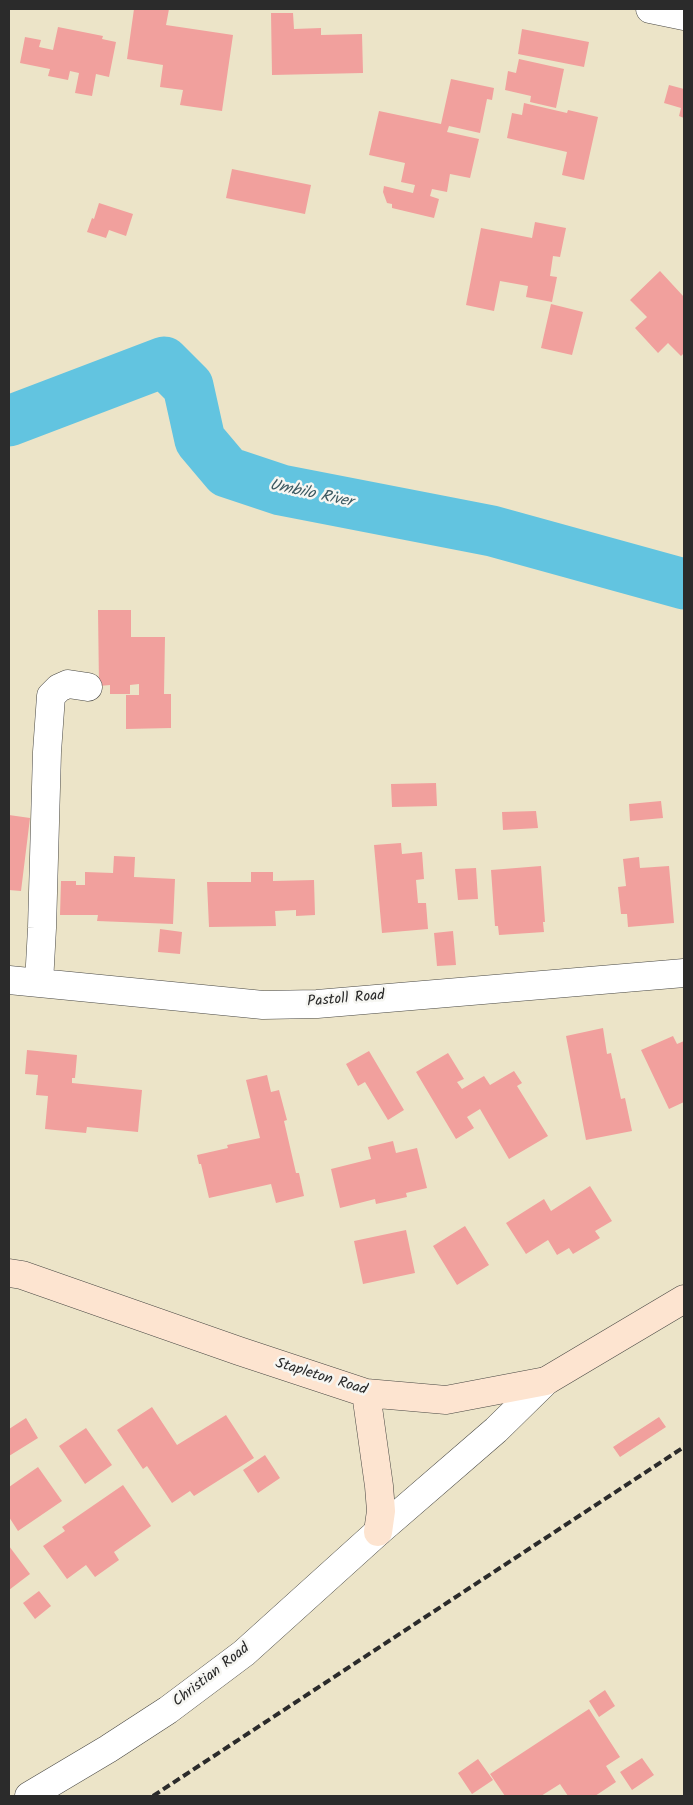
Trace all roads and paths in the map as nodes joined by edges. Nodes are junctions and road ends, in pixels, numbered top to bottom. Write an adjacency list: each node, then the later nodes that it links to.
1 (650, 9): 2 (street)
2 (684, 16)
3 (88, 687): 6 (street)
4 (684, 973): 6 (street, Pastoll Road)
5 (9, 980): 6 (street, Pastoll Road)
6 (39, 983)
7 (9, 1273): 10 (main road, Stapleton Road)
8 (684, 1299): 9 (main road, Stapleton Road)
9 (546, 1381): 10 (main road, Stapleton Road); 11 (street, Christian Road)
10 (366, 1393): 11 (main road)
11 (378, 1532): 12 (street, Christian Road)
12 (29, 1796)

